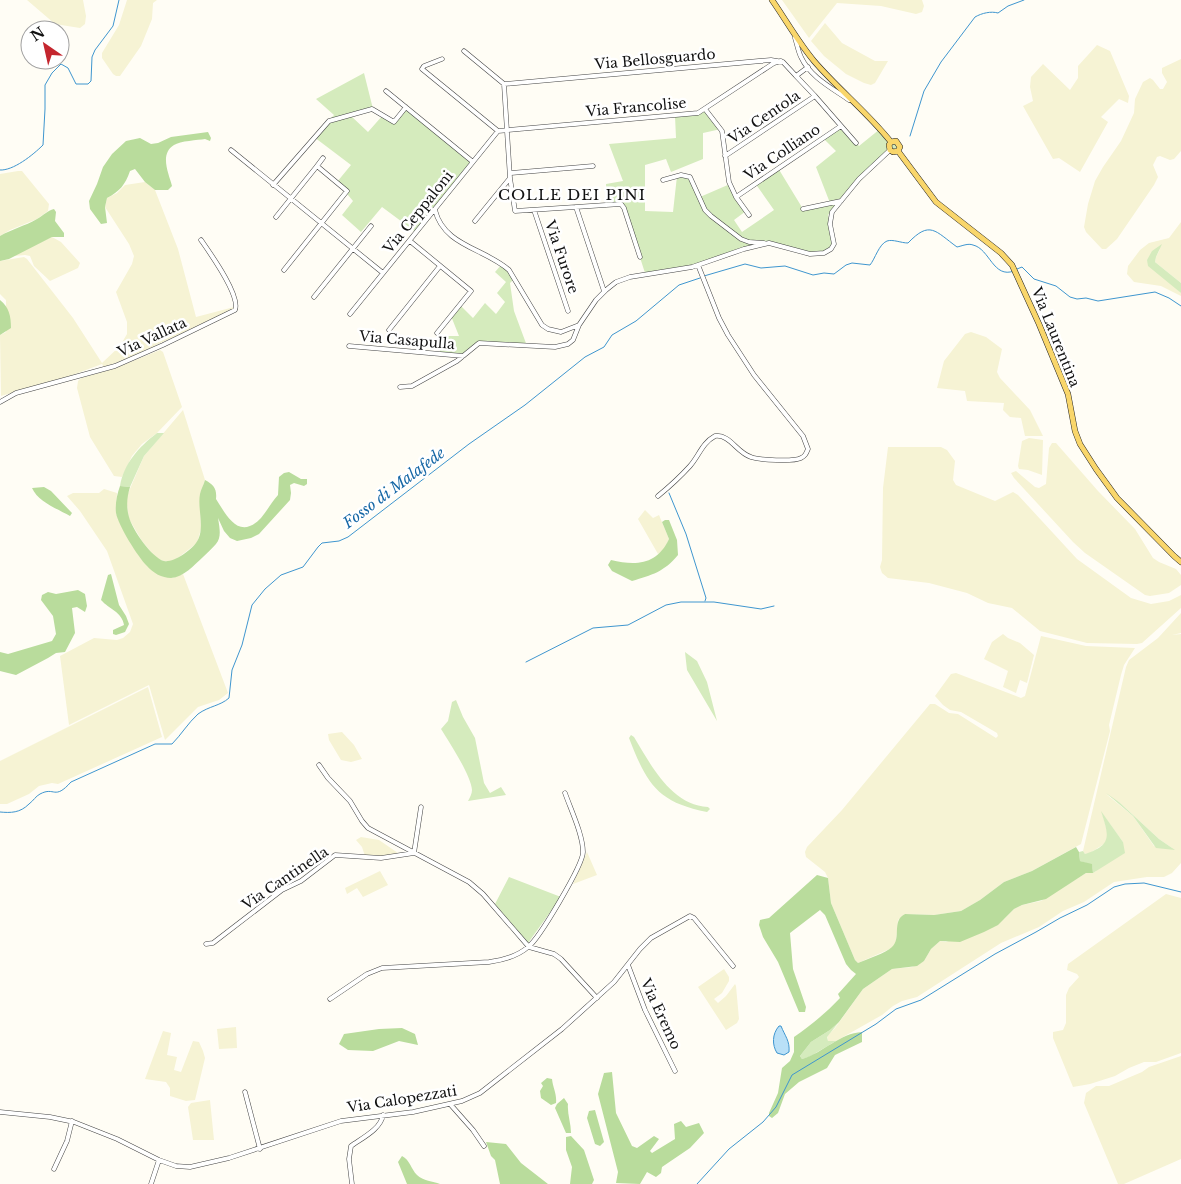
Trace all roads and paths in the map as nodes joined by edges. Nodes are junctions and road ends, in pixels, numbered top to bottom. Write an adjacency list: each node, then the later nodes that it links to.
1 (772, 0): 2 (main road, Via Laurentina)
2 (792, 31): 3 (main road, Via Laurentina); 5 (street)
3 (806, 49): 5 (street); 15 (main road, Via Laurentina)
4 (464, 51): 12 (street)
5 (800, 52): 10 (street)
6 (442, 58): 20 (street)
7 (770, 60): 8 (street, Via Bellosguardo); 9 (street); 12 (street, Via Bellosguardo)
8 (781, 61): 9 (street, Via Francolise); 11 (street)
9 (770, 66): 17 (street, Via Francolise)
10 (808, 67): 11 (street); 15 (street)
11 (796, 76): 14 (street)
12 (504, 84): 19 (street)
13 (386, 90): 16 (street)
14 (815, 96): 18 (street); 26 (street, Via Centola)
15 (857, 106): 21 (main road, Via Laurentina)
16 (406, 107): 28 (street); 34 (street)
17 (705, 110): 19 (street, Via Francolise); 26 (street)
18 (841, 126): 22 (street); 35 (street, Via Colliano)
19 (507, 130): 20 (street); 31 (street)
20 (498, 131): 28 (street, Via Ceppaloni)
21 (891, 142): 24 (main road); 25 (main road, Via Laurentina)
22 (856, 143)
23 (231, 150): 34 (street)
24 (890, 150): 25 (main road); 37 (street)
25 (898, 151): 68 (main road, Via Laurentina)
26 (725, 156): 35 (street)
27 (323, 158): 29 (street)
28 (473, 162): 40 (street, Via Ceppaloni)
29 (317, 166): 36 (street); 45 (street)
30 (592, 166): 31 (street)
31 (511, 173): 32 (street)
32 (510, 178): 41 (street); 44 (street)
33 (664, 180): 49 (street)
34 (273, 185): 36 (street)
35 (736, 196): 42 (street)
36 (290, 198): 43 (street); 45 (street)
37 (841, 201): 39 (street); 49 (street)
38 (576, 207): 41 (street); 51 (street); 56 (street)
39 (803, 209)
40 (435, 210): 48 (street, Via Ceppaloni); 60 (street)
41 (534, 210): 58 (street, Via Furore)
42 (749, 216)
43 (276, 217)
44 (475, 222)
45 (322, 223): 50 (street); 54 (street)
46 (371, 226): 50 (street)
47 (201, 240): 66 (street, Via Vallata)
48 (410, 242): 53 (street); 55 (street, Via Ceppaloni)
49 (769, 243): 52 (street)
50 (353, 248): 55 (street); 57 (street)
51 (640, 257)
52 (698, 265): 56 (street); 67 (street)
53 (440, 266): 61 (street); 62 (street)
54 (284, 270)
55 (384, 273): 59 (street, Via Ceppaloni)
56 (604, 291): 60 (street, Via Casapulla)
57 (314, 297)
58 (568, 311)
59 (350, 314)
60 (580, 326): 64 (street, Via Casapulla)
61 (389, 330)
62 (437, 333)
63 (349, 346): 64 (street, Via Casapulla)
64 (463, 356): 65 (street, Via Casapulla)
65 (400, 387)
66 (0, 402)
67 (658, 496)
68 (1181, 562)
69 (319, 764): 72 (street)
70 (566, 793): 74 (street)
71 (421, 807): 72 (street)
72 (414, 853): 73 (street, Via Cantinella); 74 (street)
73 (206, 944)
74 (529, 947): 77 (street); 78 (street)
75 (628, 965): 76 (street, Via Calopezzati); 77 (street, Via Calopezzati); 79 (street, Via Eremo)
76 (733, 966)
77 (597, 998): 81 (street, Via Calopezzati)
78 (330, 999)
79 (676, 1071)
80 (245, 1092): 86 (street)
81 (450, 1104): 83 (street, Via Calopezzati); 85 (street)
82 (0, 1112): 84 (street, Via Calopezzati)
83 (382, 1115): 86 (street, Via Calopezzati); 90 (street)
84 (72, 1122): 87 (street, Via Calopezzati); 88 (street)
85 (484, 1146)
86 (260, 1149): 87 (street, Via Calopezzati)
87 (159, 1160): 89 (street)
88 (54, 1169)
89 (151, 1184)
90 (352, 1184)

